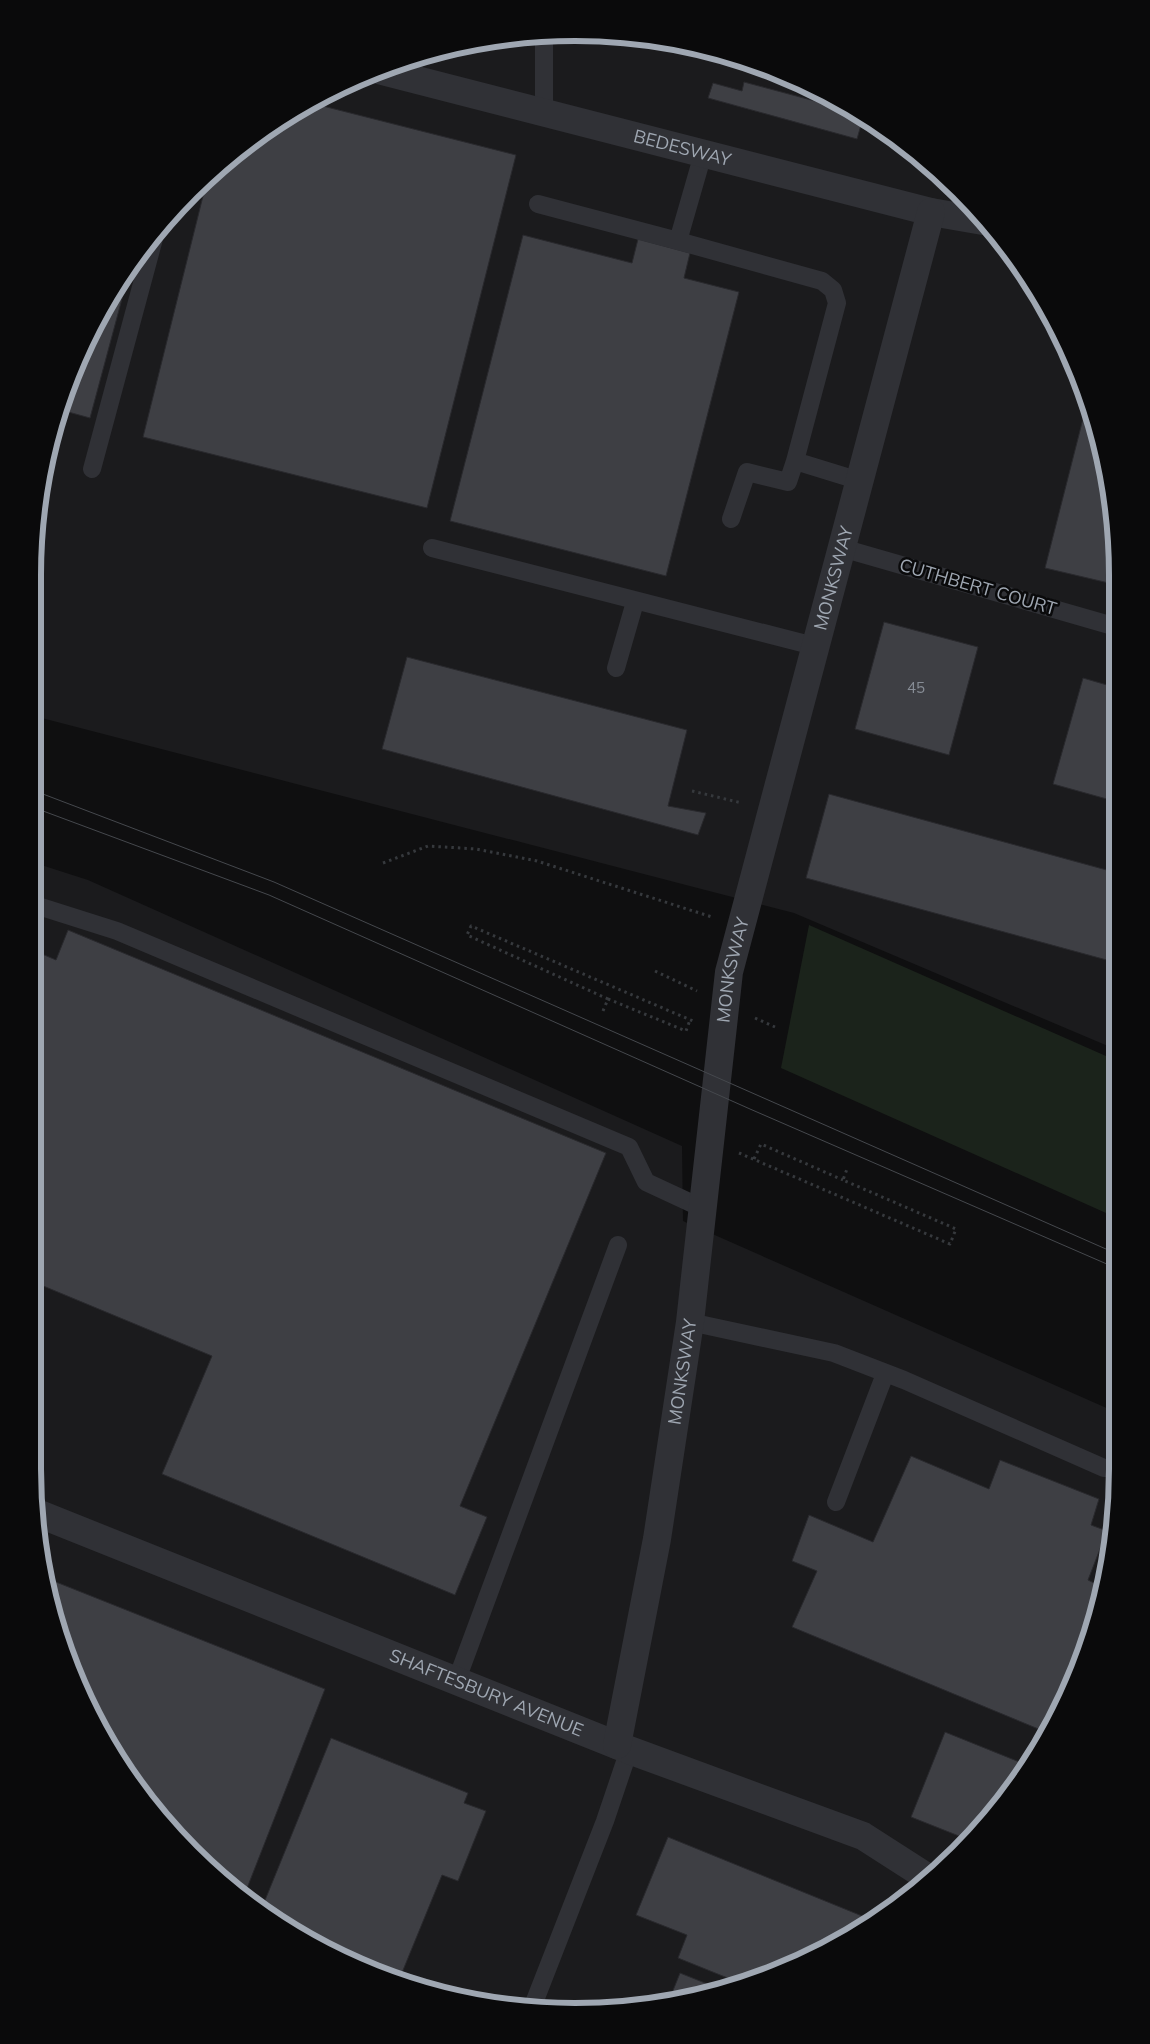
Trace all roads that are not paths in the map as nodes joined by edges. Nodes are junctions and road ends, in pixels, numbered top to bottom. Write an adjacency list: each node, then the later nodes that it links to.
1 (544, 42): 3 (lane)
2 (393, 74): 3 (street, BEDESWAY)
3 (544, 112): 4 (street, BEDESWAY)
4 (703, 154): 6 (street, BEDESWAY); 8 (lane)
5 (538, 204): 8 (lane)
6 (931, 212): 7 (street, BEDESWAY); 12 (street, MONKSWAY)
7 (972, 219)
8 (678, 242): 10 (lane)
9 (150, 252): 11 (lane)
10 (795, 461): 12 (lane); 13 (lane)
11 (92, 469)
12 (860, 481): 15 (street, MONKSWAY)
13 (731, 518)
14 (432, 548): 16 (lane)
15 (842, 548): 17 (lane, CUTHBERT COURT); 18 (street, MONKSWAY)
16 (635, 602): 18 (lane); 19 (lane)
17 (1109, 625)
18 (814, 646): 21 (street, MONKSWAY)
19 (616, 668)
20 (41, 907): 21 (lane)
21 (704, 1209): 23 (street, MONKSWAY)
22 (618, 1245): 28 (lane)
23 (690, 1322): 24 (lane); 29 (street, MONKSWAY)
24 (886, 1374): 25 (lane); 26 (lane)
25 (1104, 1468)
26 (836, 1502)
27 (43, 1517): 28 (street, SHAFTESBURY AVENUE)
28 (456, 1682): 29 (street, SHAFTESBURY AVENUE)
29 (623, 1748): 30 (street, SHAFTESBURY AVENUE); 31 (lane)
30 (922, 1874)
31 (535, 2001)

